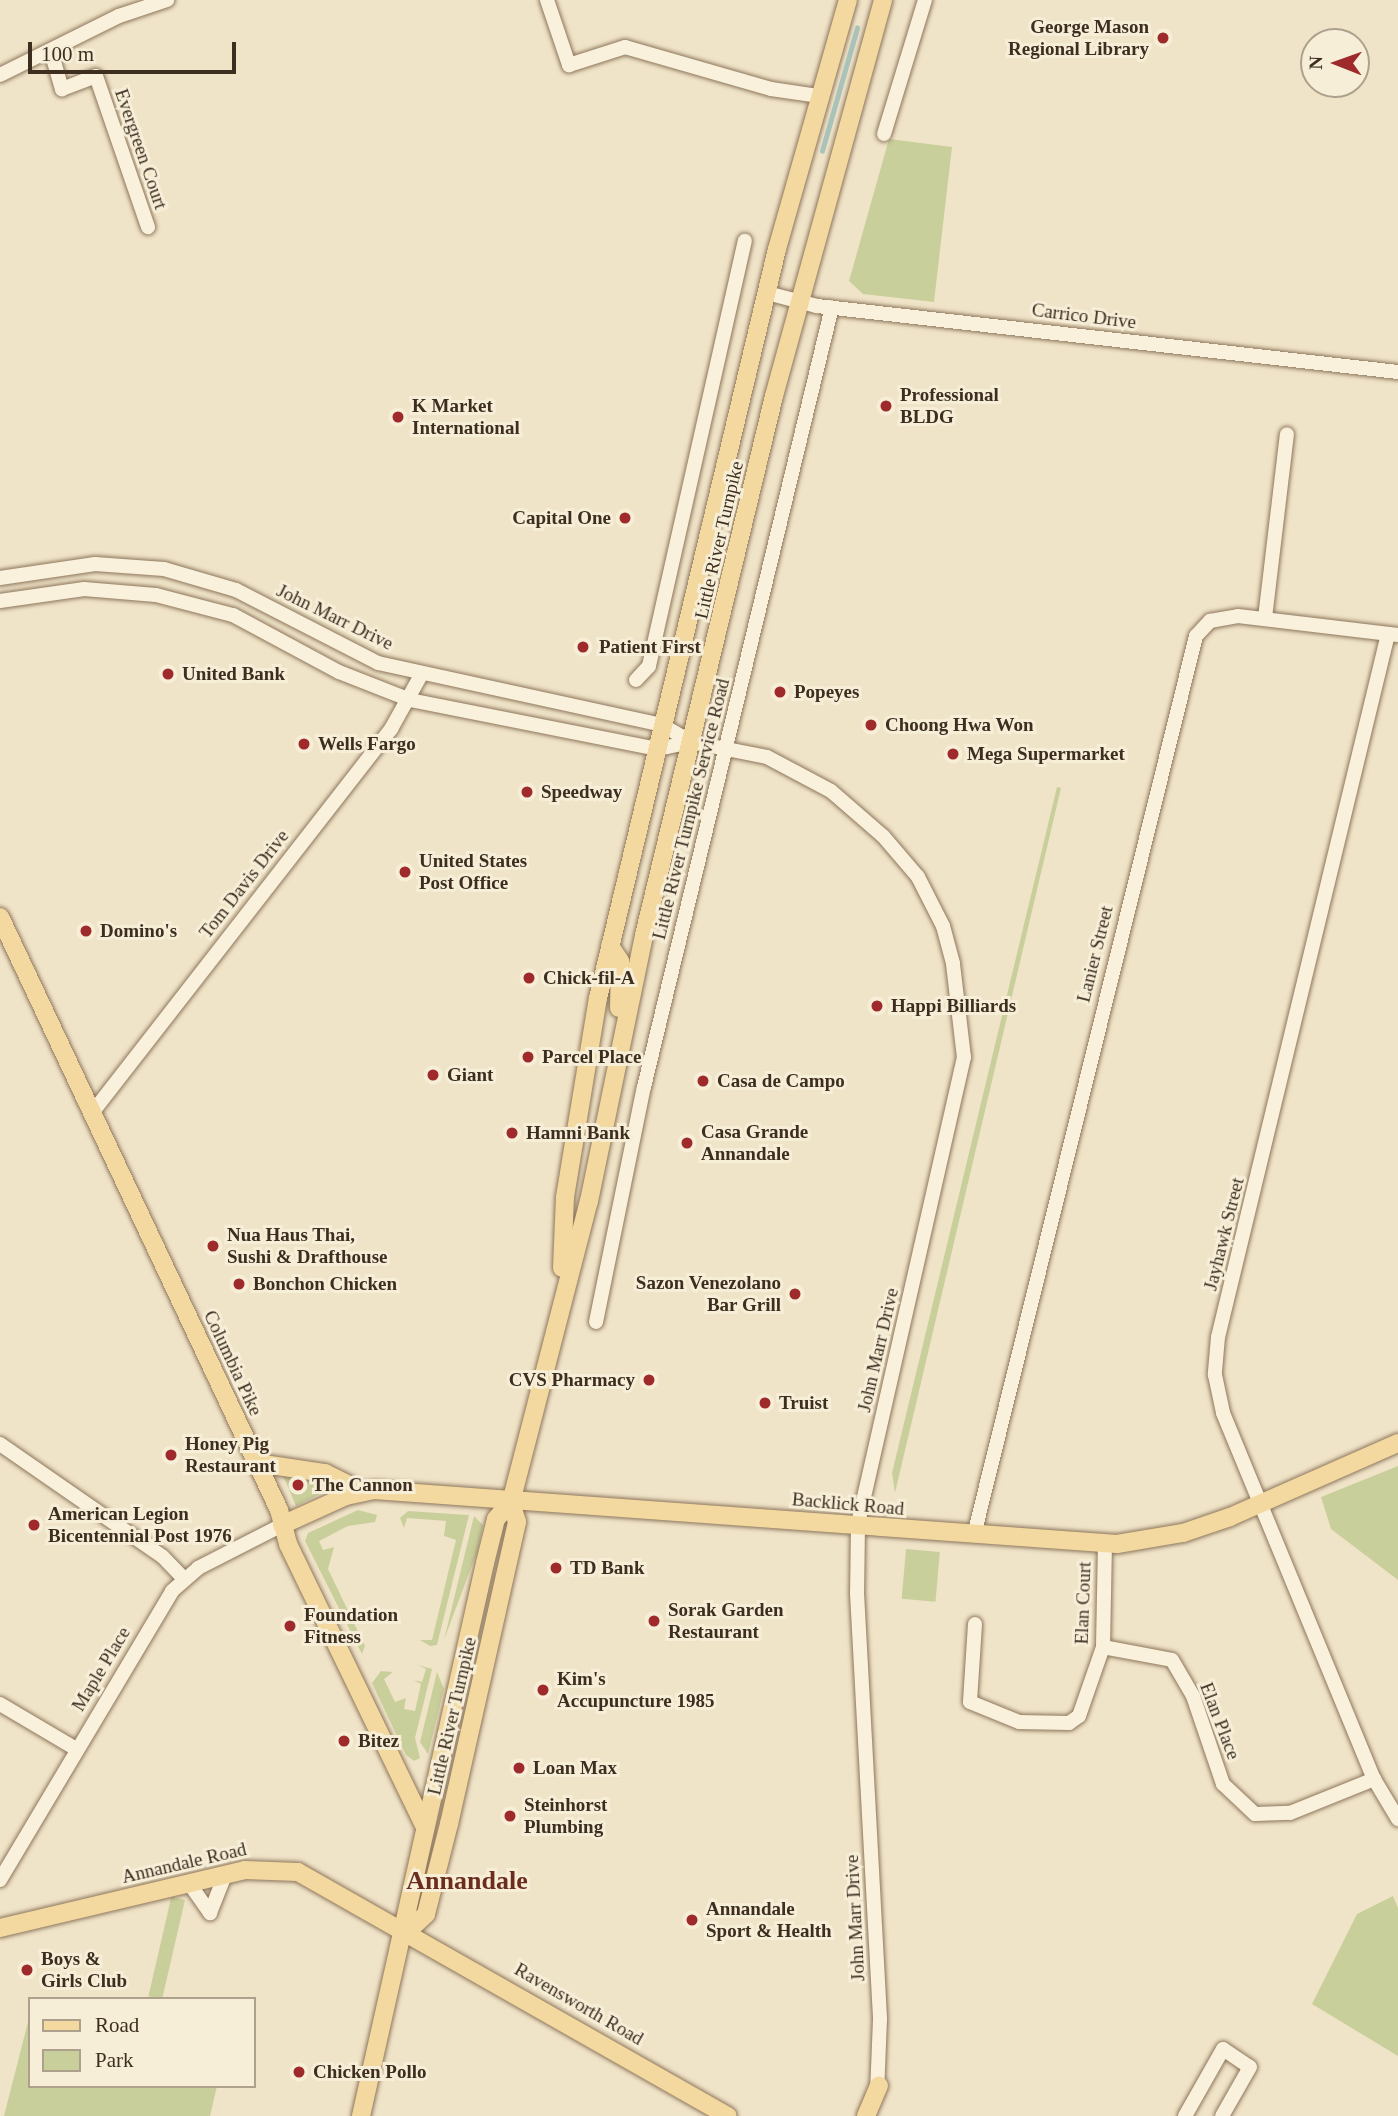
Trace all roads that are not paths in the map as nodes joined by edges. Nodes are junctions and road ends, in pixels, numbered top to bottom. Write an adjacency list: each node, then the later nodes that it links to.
1 (167, 0): 6 (street)
2 (547, 0): 9 (street)
3 (848, 0): 9 (main road, Little River Turnpike)
4 (883, 0): 14 (main road, Little River Turnpike)
5 (925, 0): 10 (street)
6 (131, 6): 7 (street)
7 (51, 51): 8 (street); 11 (street, Evergreen Court)
8 (0, 75)
9 (819, 96): 13 (main road, Little River Turnpike)
10 (884, 134)
11 (148, 227)
12 (745, 241): 23 (street)
13 (767, 293): 14 (street, Carrico Drive); 25 (main road, Little River Turnpike)
14 (798, 302): 15 (street, Carrico Drive); 26 (main road, Little River Turnpike)
15 (832, 307): 16 (street, Carrico Drive); 27 (street, Little River Turnpike Service Road)
16 (1398, 372)
17 (1287, 434): 20 (street)
18 (0, 578): 22 (street, John Marr Drive)
19 (0, 601): 24 (street, John Marr Drive)
20 (1265, 618): 21 (street); 43 (street, Lanier Street)
21 (1393, 635): 40 (street, Jayhawk Street)
22 (421, 675): 24 (street, Tom Davis Drive); 25 (street, John Marr Drive)
23 (636, 680)
24 (410, 700): 28 (street, John Marr Drive); 32 (street, Tom Davis Drive)
25 (662, 725): 26 (street, John Marr Drive); 28 (main road, Little River Turnpike)
26 (691, 741): 27 (street, John Marr Drive); 28 (street, John Marr Drive); 31 (main road, Little River Turnpike)
27 (726, 746): 34 (street, Little River Turnpike Service Road); 42 (street, John Marr Drive)
28 (658, 748): 30 (main road, Little River Turnpike)
29 (0, 917): 32 (main road, Columbia Pike)
30 (610, 946): 31 (main road); 33 (main road, Little River Turnpike)
31 (616, 1057): 33 (main road, Little River Turnpike)
32 (92, 1114): 37 (main road, Columbia Pike)
33 (561, 1296): 39 (main road, Little River Turnpike)
34 (596, 1322)
35 (1398, 1443): 40 (main road, Backlick Road)
36 (0, 1444): 45 (street)
37 (257, 1463): 38 (main road); 41 (main road, Columbia Pike)
38 (361, 1491): 39 (main road, Backlick Road); 41 (main road, Backlick Road)
39 (511, 1502): 42 (main road, Backlick Road); 52 (main road, Little River Turnpike); 57 (main road, Little River Turnpike)
40 (1260, 1503): 44 (main road, Backlick Road); 50 (street, Jayhawk Street)
41 (282, 1525): 45 (street, Maple Place); 52 (main road, Columbia Pike)
42 (858, 1525): 43 (main road, Backlick Road); 58 (street, John Marr Drive)
43 (974, 1535): 44 (main road, Backlick Road)
44 (1105, 1545): 47 (street, Elan Court)
45 (184, 1579): 49 (street, Maple Place)
46 (975, 1623): 47 (street, Elan Court)
47 (1103, 1647): 50 (street, Elan Place)
48 (0, 1704): 49 (street)
49 (76, 1749): 54 (street, Maple Place)
50 (1374, 1779): 51 (street, Jayhawk Street)
51 (1398, 1816)
52 (425, 1827): 57 (main road, Little River Turnpike)
53 (225, 1875): 55 (main road, Annandale Road); 55 (street); 57 (main road, Annandale Road)
54 (0, 1880)
55 (189, 1883): 56 (main road, Annandale Road)
56 (0, 1928)
57 (407, 1932): 59 (main road, Little River Turnpike); 60 (main road, Ravensworth Road)
58 (879, 2086): 61 (main road); 62 (street, John Marr Drive)
59 (361, 2116)
60 (727, 2116)
61 (866, 2116)
62 (874, 2116)
63 (1185, 2116): 64 (street)
64 (1222, 2116)

